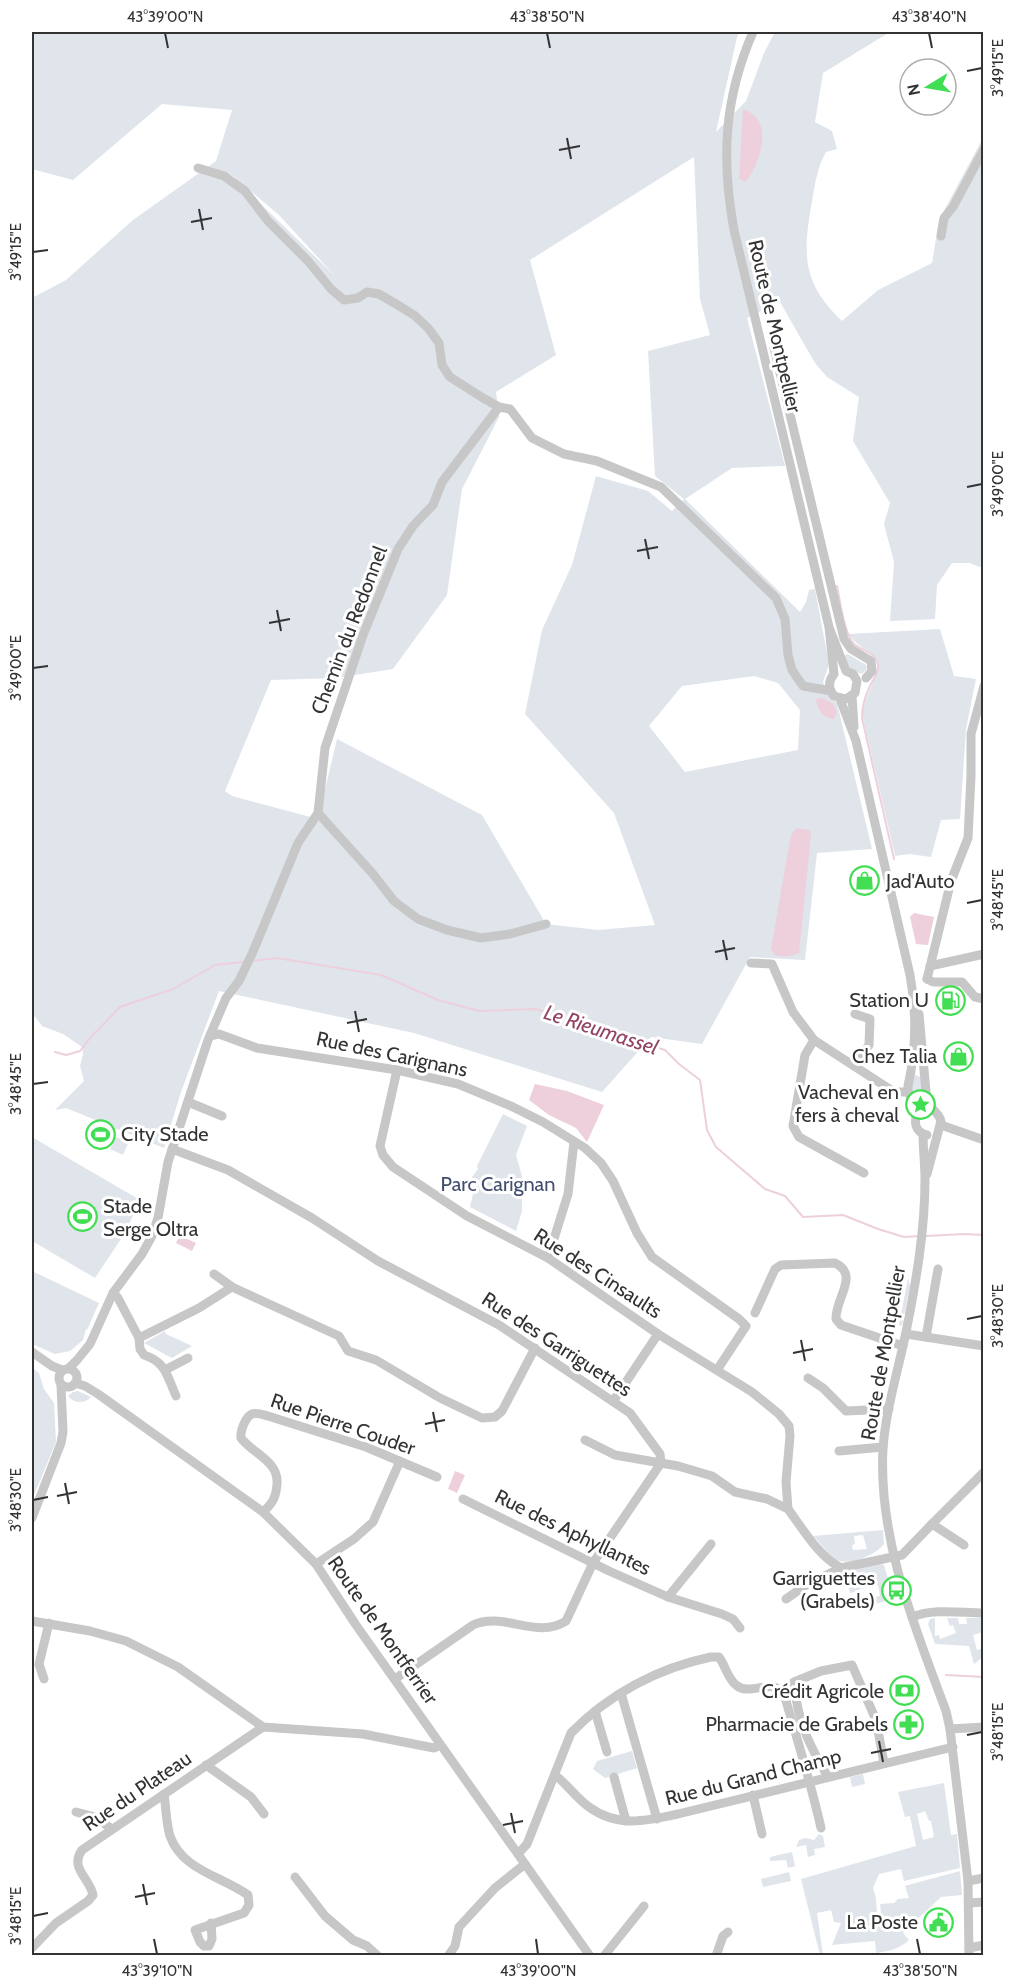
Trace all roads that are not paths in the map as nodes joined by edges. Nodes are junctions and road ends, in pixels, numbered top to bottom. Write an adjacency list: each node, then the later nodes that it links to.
1 (753, 32): 7 (street, Route de Montpellier)
2 (984, 149): 4 (street)
3 (198, 168): 6 (street)
4 (941, 236)
5 (774, 348): 10 (street)
6 (500, 407): 12 (street); 18 (street, Chemin du Redonnel)
7 (829, 627): 8 (street, Route de Montpellier); 9 (street, Route de Montpellier)
8 (846, 671): 9 (street); 13 (street, Route de Montpellier)
9 (834, 674): 12 (street)
10 (866, 678)
11 (984, 686): 16 (street)
12 (830, 687): 14 (street, Route de Montpellier)
13 (852, 696): 14 (street); 15 (street, Route de Montpellier)
14 (840, 699): 15 (street, Route de Montpellier)
15 (856, 741): 24 (street, Route de Montpellier)
16 (971, 768): 17 (street); 22 (street)
17 (984, 770)
18 (318, 813): 19 (street); 27 (street, Chemin du Redonnel)
19 (546, 924)
20 (984, 954): 22 (street)
21 (751, 963): 28 (street)
22 (930, 966): 23 (street)
23 (927, 979): 24 (street); 25 (street)
24 (912, 987): 31 (street, Route de Montpellier); 32 (street, Route de Montpellier)
25 (984, 999)
26 (855, 1014): 29 (street)
27 (211, 1036): 30 (street, Rue des Carignans); 34 (street, Chemin du Redonnel)
28 (814, 1040): 29 (street); 43 (street)
29 (855, 1066): 33 (street)
30 (397, 1070): 41 (street, Rue des Carignans); 45 (street, Rue des Cinsaults)
31 (911, 1070): 32 (street); 33 (street, Route de Montpellier)
32 (924, 1072): 35 (street, Route de Montpellier)
33 (908, 1092): 36 (street)
34 (188, 1102): 37 (street); 42 (street, Chemin du Redonnel)
35 (932, 1110): 36 (street); 38 (street)
36 (919, 1113): 39 (street)
37 (222, 1116)
38 (939, 1128): 39 (street); 40 (street); 44 (street, Route de Montpellier)
39 (923, 1134): 44 (street, Route de Montpellier)
40 (984, 1140)
41 (574, 1142): 45 (street); 61 (street, Rue des Carignans)
42 (172, 1149): 49 (street, Chemin du Redonnel); 57 (street, Rue des Garriguettes)
43 (864, 1173)
44 (925, 1179): 52 (street, Route de Montpellier)
45 (548, 1258): 51 (street, Rue des Cinsaults)
46 (938, 1269): 53 (street)
47 (214, 1274): 48 (street)
48 (232, 1287): 54 (street); 57 (street)
49 (113, 1293): 54 (street); 62 (street, Chemin du Redonnel)
50 (755, 1313): 55 (street)
51 (658, 1334): 61 (street, Rue des Cinsaults); 65 (street)
52 (906, 1334): 53 (street); 55 (street, Route de Montpellier)
53 (926, 1337): 56 (street)
54 (139, 1338): 60 (street)
55 (903, 1346): 66 (street, Route de Montpellier)
56 (984, 1346)
57 (535, 1348): 65 (street, Rue des Garriguettes)
58 (32, 1352): 62 (street, Route de Montferrier)
59 (188, 1358): 60 (street)
60 (165, 1370): 64 (street)
61 (717, 1370): 75 (street)
62 (70, 1378): 76 (street, Route de Montferrier); 77 (street)
63 (808, 1378): 66 (street)
64 (176, 1396)
65 (614, 1400): 71 (street, Rue des Garriguettes)
66 (889, 1409): 68 (street, Route de Montpellier)
67 (585, 1440): 71 (street)
68 (884, 1447): 69 (street); 81 (street, Route de Montpellier)
69 (839, 1451)
70 (400, 1461): 73 (street, Rue Pierre Couder); 76 (street, Rue Pierre Couder); 83 (street)
71 (661, 1463): 75 (street); 82 (street)
72 (984, 1472): 78 (street)
73 (437, 1477)
74 (463, 1499): 82 (street, Rue des Aphyllantes)
75 (788, 1509): 84 (street)
76 (263, 1512): 83 (street, Route de Montferrier)
77 (32, 1518)
78 (932, 1524): 80 (street); 81 (street)
79 (711, 1544): 85 (street, Rue des Aphyllantes)
80 (964, 1545)
81 (894, 1557): 84 (street); 88 (street, Route de Montpellier)
82 (593, 1563): 85 (street, Rue des Aphyllantes); 93 (street)
83 (316, 1564): 93 (street, Route de Montferrier)
84 (841, 1568): 86 (street)
85 (668, 1597): 91 (street, Rue des Aphyllantes)
86 (786, 1599)
87 (984, 1613): 88 (street)
88 (912, 1617): 98 (street, Route de Montpellier)
89 (32, 1621): 90 (street)
90 (49, 1623): 92 (street); 96 (street)
91 (740, 1628)
92 (44, 1679)
93 (394, 1679): 99 (street, Route de Montferrier)
94 (621, 1693): 95 (street); 107 (street); 114 (street)
95 (595, 1711): 101 (street); 104 (street)
96 (263, 1727): 99 (street); 103 (street, Rue du Plateau)
97 (984, 1727): 98 (street)
98 (950, 1729): 100 (street, Route de Montpellier)
99 (440, 1745): 119 (street, Route de Montferrier)
100 (953, 1747): 102 (street, Rue du Grand Champ); 123 (street, Route de Montpellier)
101 (607, 1752)
102 (884, 1763): 106 (street, Rue du Grand Champ); 106 (street)
103 (206, 1765): 110 (street, Rue du Plateau); 113 (street)
104 (555, 1775): 108 (street); 109 (street, Rue du Grand Champ)
105 (614, 1777): 115 (street)
106 (828, 1777): 107 (street, Rue du Grand Champ)
107 (810, 1781): 111 (street, Rue du Grand Champ); 116 (street)
108 (550, 1787): 109 (street, Rue du Grand Champ); 119 (street)
109 (569, 1790): 115 (street, Rue du Grand Champ)
110 (164, 1794): 117 (street, Rue du Plateau); 127 (street)
111 (753, 1795): 114 (street, Rue du Grand Champ); 118 (street)
112 (76, 1812): 117 (street)
113 (264, 1814)
114 (657, 1819): 115 (street, Rue du Grand Champ)
115 (626, 1821)
116 (821, 1828)
117 (112, 1829): 130 (street, Rue du Plateau)
118 (762, 1834)
119 (518, 1854): 120 (street, Route de Montferrier)
120 (525, 1864): 133 (street); 134 (street, Route de Montferrier)
121 (295, 1877): 132 (street)
122 (984, 1878): 123 (street)
123 (968, 1881): 125 (street, Route de Montpellier)
124 (984, 1902): 125 (street)
125 (969, 1903): 131 (street, Route de Montpellier)
126 (644, 1906): 135 (street)
127 (211, 1923)
128 (728, 1932): 136 (street)
129 (984, 1945): 131 (street)
130 (32, 1948)
131 (969, 1952)
132 (378, 1956)
133 (448, 1956)
134 (590, 1956)
135 (604, 1956)
136 (716, 1956)

